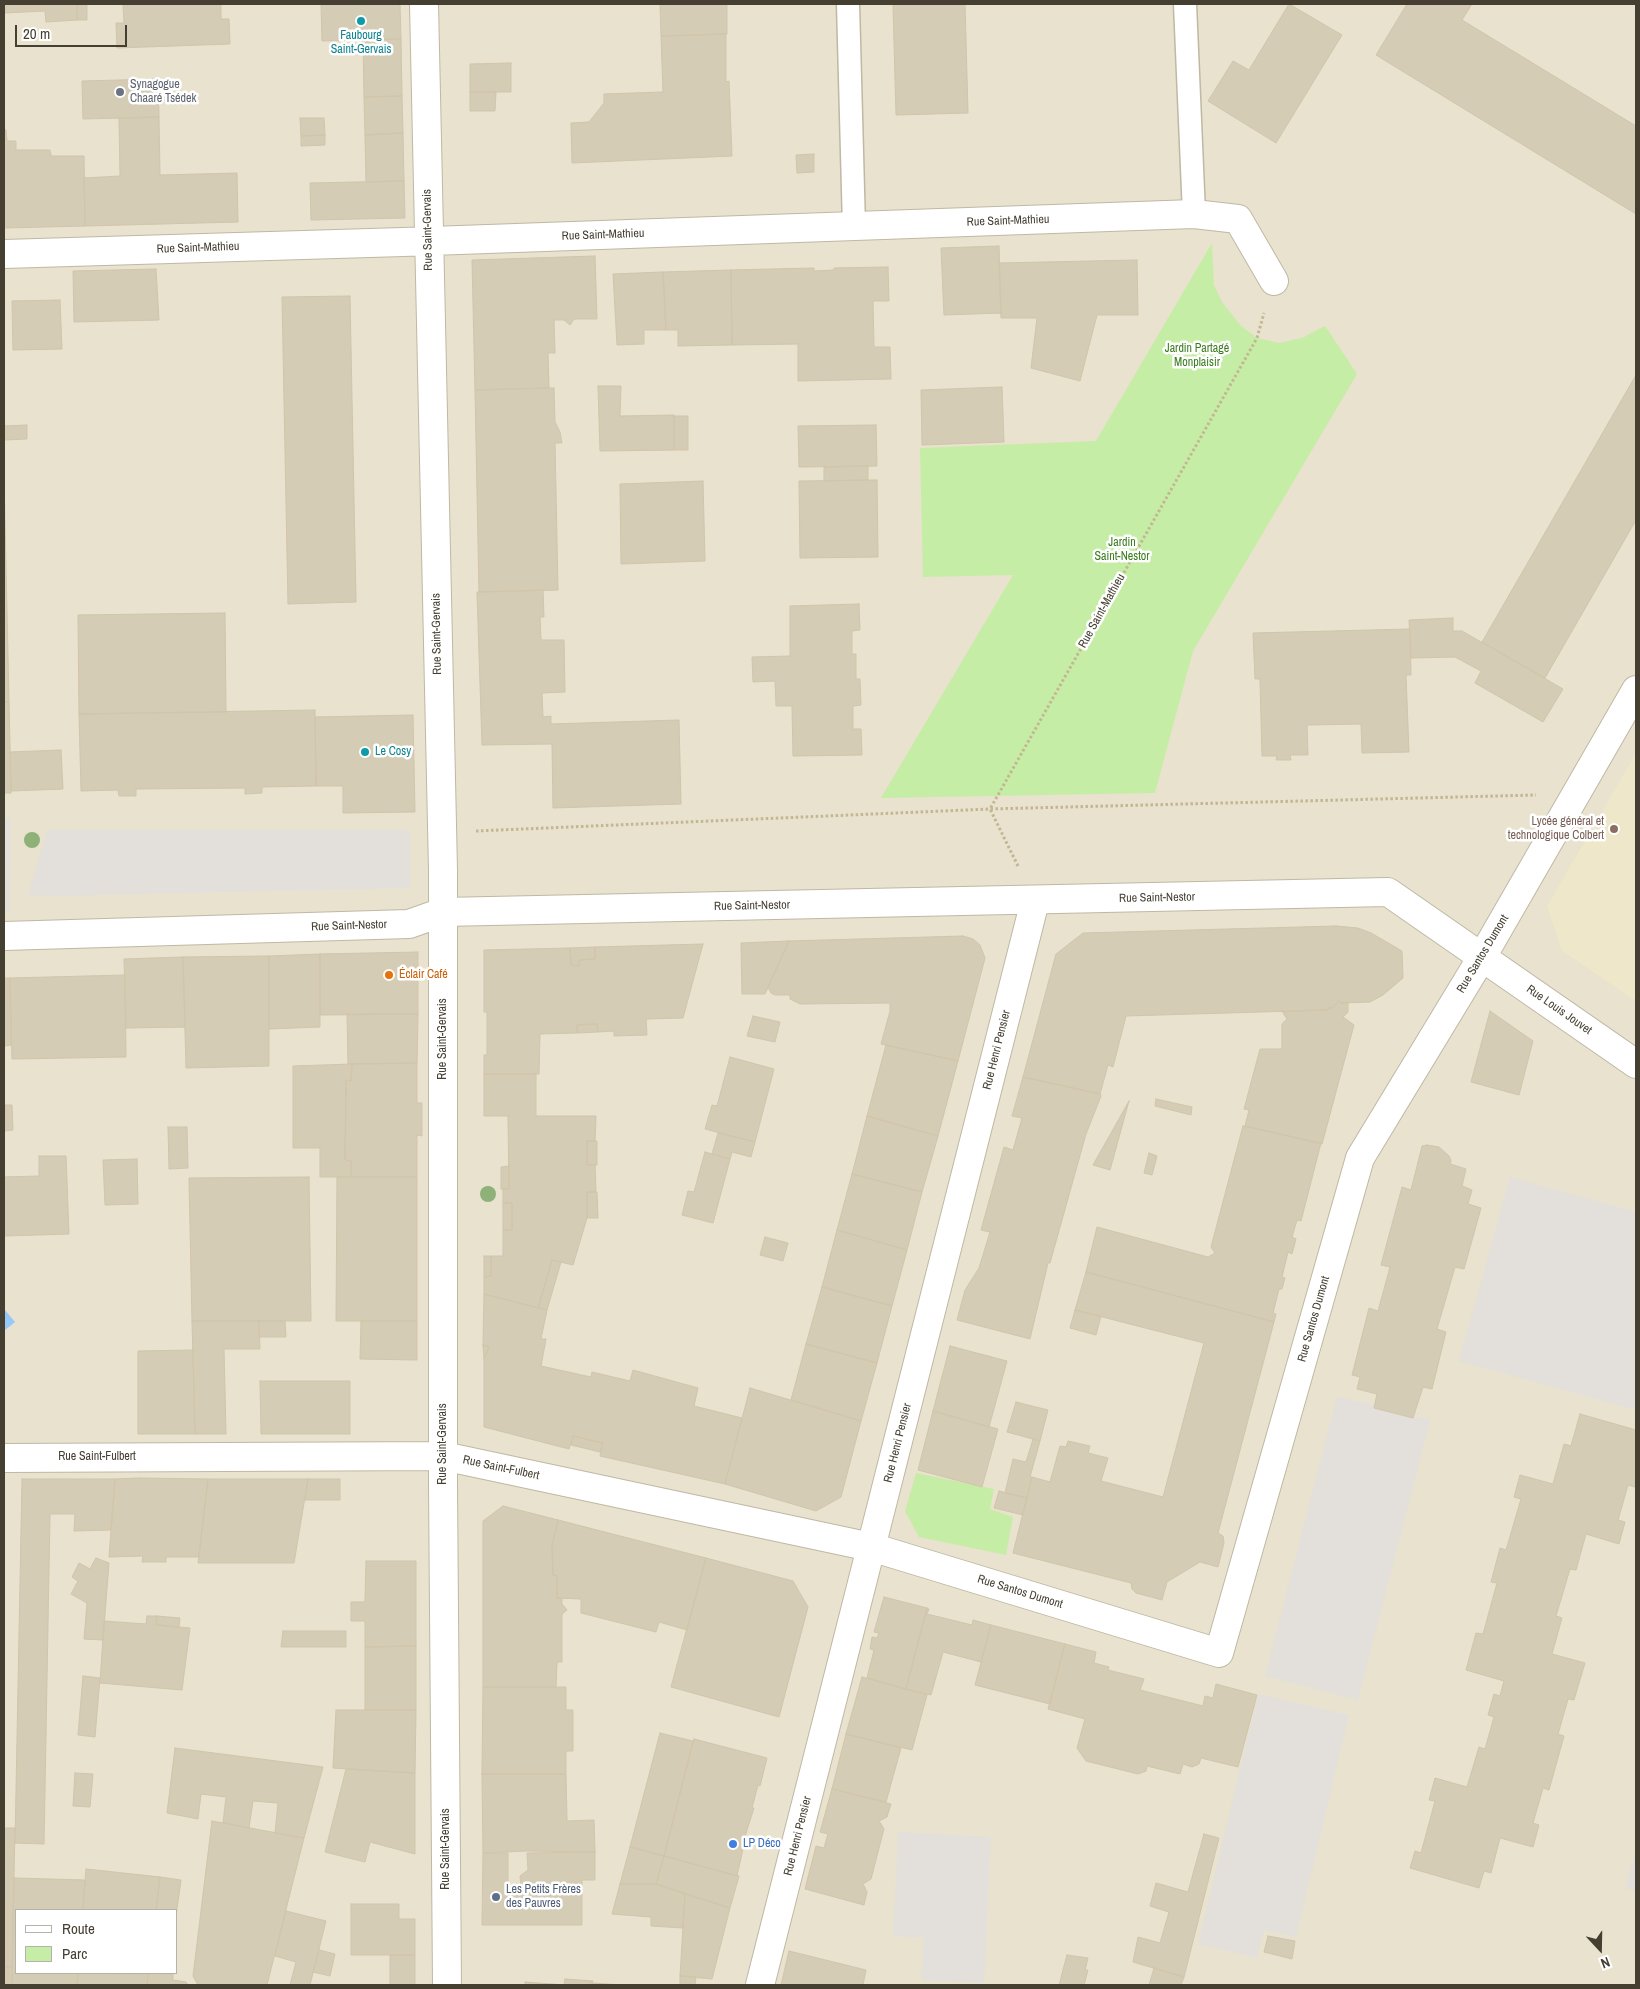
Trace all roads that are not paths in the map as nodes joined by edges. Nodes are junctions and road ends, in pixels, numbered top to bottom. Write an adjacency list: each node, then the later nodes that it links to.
1 (424, 4): 6 (street, Rue Saint-Gervais)
2 (848, 4): 5 (lane)
3 (1185, 4): 4 (lane)
4 (1194, 214): 5 (street, Rue Saint-Mathieu); 8 (street, Rue Saint-Mathieu)
5 (854, 227): 6 (street, Rue Saint-Mathieu)
6 (428, 241): 7 (street, Rue Saint-Mathieu); 11 (street, Rue Saint-Gervais)
7 (4, 254)
8 (1274, 281)
9 (1636, 690): 13 (street, Rue Santos Dumont)
10 (1035, 901): 11 (street, Rue Saint-Nestor); 13 (street, Rue Saint-Nestor); 17 (street, Rue Henri Pensier)
11 (442, 912): 12 (street, Rue Saint-Nestor); 15 (street, Rue Saint-Gervais)
12 (4, 936)
13 (1482, 957): 14 (street, Rue Louis Jouvet); 17 (street, Rue Santos Dumont)
14 (1636, 1064)
15 (443, 1456): 16 (street, Rue Saint-Fulbert); 17 (street, Rue Saint-Fulbert); 18 (street, Rue Saint-Gervais)
16 (4, 1458)
17 (871, 1547): 19 (street, Rue Henri Pensier)
18 (447, 1985)
19 (760, 1985)

